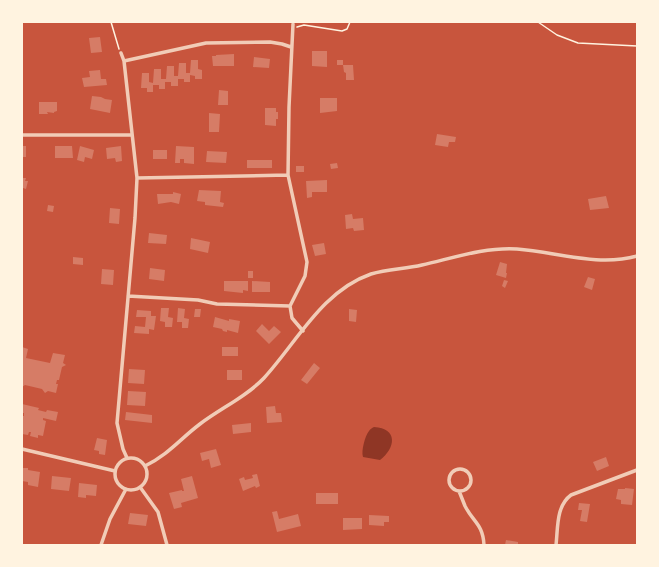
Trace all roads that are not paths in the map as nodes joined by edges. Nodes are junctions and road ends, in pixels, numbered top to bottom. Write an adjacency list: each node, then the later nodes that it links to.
1 (293, 24): 2 (street)
2 (291, 47): 4 (street); 7 (street)
3 (121, 53): 4 (street)
4 (124, 61): 6 (street)
5 (22, 135): 6 (street)
6 (132, 135): 8 (street)
7 (288, 175): 8 (street); 11 (street)
8 (137, 178): 10 (street)
9 (637, 256): 12 (street)
10 (128, 296): 11 (street); 14 (street)
11 (290, 306): 12 (street)
12 (303, 331): 15 (street)
13 (22, 449): 17 (street)
14 (127, 458): 15 (street); 17 (street)
15 (145, 466): 18 (street)
16 (637, 470): 24 (street)
17 (115, 471): 19 (street)
18 (140, 487): 19 (street); 22 (street)
19 (126, 489): 21 (street)
20 (459, 491): 20 (street); 23 (street)
21 (101, 545)
22 (167, 545)
23 (484, 545)
24 (556, 545)

